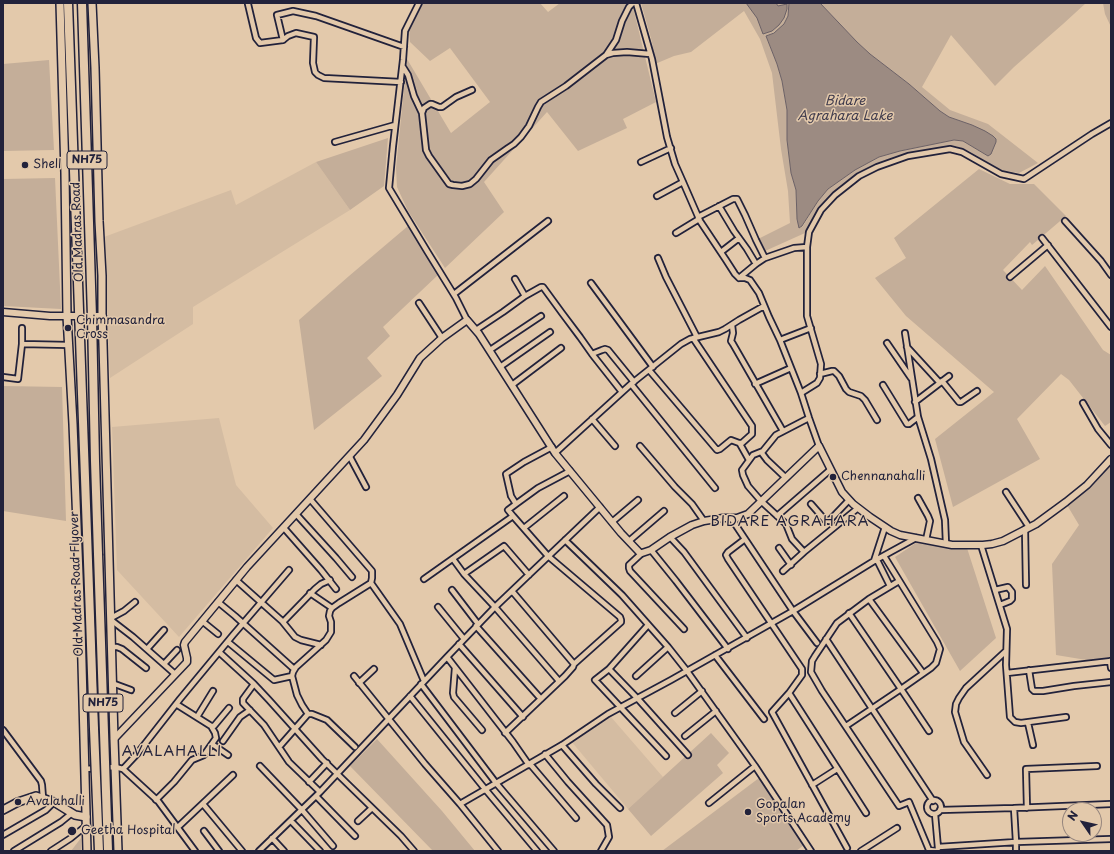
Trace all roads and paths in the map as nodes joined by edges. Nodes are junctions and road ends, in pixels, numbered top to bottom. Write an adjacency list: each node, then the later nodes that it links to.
1 (60, 3): 47 (main road)
2 (68, 3): 48 (highway, Old Madras Road / NH75)
3 (82, 3): 50 (highway, Old Madras Road / NH75)
4 (92, 3): 51 (main road, Old Madras Road)
5 (419, 3): 10 (street)
6 (633, 3): 12 (street)
7 (636, 3): 11 (street)
8 (248, 4): 9 (street)
9 (283, 40): 10 (street); 14 (street)
10 (404, 47): 13 (street)
11 (650, 54): 12 (street); 20 (street)
12 (606, 55): 16 (street)
13 (403, 67): 14 (street); 16 (street)
14 (401, 82): 18 (street)
15 (472, 90): 16 (street)
16 (422, 112)
17 (1111, 123): 32 (street)
18 (396, 125): 19 (street); 42 (street)
19 (335, 142)
20 (671, 148): 21 (street); 22 (street)
21 (641, 162)
22 (682, 182): 23 (street); 25 (street)
23 (657, 196)
24 (719, 206): 25 (street); 29 (street); 35 (street)
25 (698, 218): 28 (street); 33 (street)
26 (548, 221): 42 (street)
27 (1066, 221): 37 (street)
28 (676, 233)
29 (739, 238): 33 (street); 36 (street)
30 (1042, 238): 31 (street)
31 (1048, 246): 38 (street); 54 (street)
32 (807, 247): 35 (street); 56 (street)
33 (721, 252): 39 (street)
34 (658, 258): 61 (street)
35 (765, 258): 36 (street)
36 (756, 264): 39 (street)
37 (1111, 275)
38 (1010, 277)
39 (740, 278): 45 (street)
40 (515, 279): 43 (street)
41 (591, 284): 71 (street)
42 (454, 294): 52 (street)
43 (525, 296): 57 (street); 69 (street)
44 (419, 303): 60 (street)
45 (764, 306): 53 (street); 62 (street)
46 (3, 312): 47 (street)
47 (67, 316): 48 (street); 65 (main road)
48 (80, 316): 317 (highway, Old Madras Road Flyover / NH75, bridge)
49 (541, 316): 68 (street)
50 (92, 317): 51 (highway); 318 (highway, Old Madras Road Flyover / NH75, bridge)
51 (102, 317): 173 (main road, Old Madras Road)
52 (467, 320): 57 (street); 60 (street)
53 (732, 325): 61 (street); 79 (street)
54 (1111, 327)
55 (22, 328): 64 (street)
56 (811, 328): 62 (street); 73 (street)
57 (476, 330): 68 (street)
58 (550, 332): 70 (street)
59 (905, 333): 66 (street)
60 (442, 338): 99 (street)
61 (695, 338): 71 (street); 92 (street)
62 (780, 340): 72 (street)
63 (887, 343): 76 (street)
64 (22, 344): 65 (street); 75 (street)
65 (69, 345): 269 (main road)
66 (907, 347): 76 (street); 77 (street)
67 (561, 348): 80 (street)
68 (490, 350): 70 (street)
69 (592, 354): 78 (street); 83 (street)
70 (500, 367): 80 (street)
71 (651, 368): 78 (street); 92 (street)
72 (791, 368): 79 (street); 84 (street)
73 (820, 374): 84 (street); 90 (street)
74 (949, 376): 77 (street)
75 (3, 377)
76 (912, 380): 85 (street)
77 (941, 382): 82 (street); 85 (street)
78 (632, 383): 83 (street); 106 (street)
79 (755, 384): 91 (street)
80 (512, 385): 97 (street)
81 (883, 385): 88 (street)
82 (977, 391)
83 (622, 392): 89 (street)
84 (801, 393): 87 (street)
85 (915, 402): 88 (street)
86 (1083, 403): 93 (street)
87 (809, 418): 91 (street); 96 (street)
88 (918, 418): 135 (street)
89 (592, 419): 94 (street); 97 (street)
90 (877, 420)
91 (783, 431): 98 (street)
92 (740, 444): 101 (street)
93 (1111, 445)
94 (616, 446)
95 (640, 446): 123 (street)
96 (818, 446): 102 (street); 104 (street)
97 (554, 450): 103 (street); 114 (street)
98 (761, 452): 101 (street); 104 (street)
99 (350, 456): 105 (street); 110 (street)
100 (1111, 459): 128 (street)
101 (748, 460): 113 (street)
102 (830, 470): 112 (street); 121 (street)
103 (570, 471): 114 (street); 116 (street)
104 (786, 478): 113 (street)
105 (366, 487)
106 (715, 488)
107 (1006, 492): 128 (street)
108 (564, 496): 127 (street)
109 (918, 498): 133 (street)
110 (310, 499): 119 (street); 155 (street)
111 (638, 500): 124 (street)
112 (849, 500): 115 (street); 117 (street)
113 (761, 501): 121 (street); 122 (street)
114 (516, 504): 120 (street)
115 (811, 504)
116 (600, 507): 124 (street); 132 (street)
117 (858, 508): 125 (street); 139 (street)
118 (664, 511): 134 (street)
119 (296, 514): 126 (street); 150 (street)
120 (513, 516): 127 (street); 143 (street)
121 (777, 516): 139 (street)
122 (731, 518): 123 (street); 131 (street)
123 (704, 521): 129 (street)
124 (612, 522): 134 (street)
125 (885, 527): 130 (street); 144 (street)
126 (284, 528): 152 (street); 153 (street)
127 (524, 528): 141 (street)
128 (1027, 528): 136 (street); 156 (street)
129 (670, 537): 138 (street); 183 (street)
130 (916, 538): 133 (street); 142 (street)
131 (745, 539): 171 (street); 176 (street)
132 (565, 540): 141 (street); 179 (street)
133 (926, 540): 135 (street)
134 (629, 541): 140 (street)
135 (946, 544): 136 (street)
136 (981, 545): 160 (street)
137 (779, 548): 145 (street)
138 (651, 550): 140 (street); 193 (street)
139 (804, 552): 145 (street)
140 (642, 554): 180 (street)
141 (548, 556): 149 (street); 201 (street)
142 (884, 556): 144 (street); 154 (street)
143 (452, 559): 148 (street); 151 (street)
144 (875, 561): 157 (street); 171 (street)
145 (791, 565): 147 (street)
146 (289, 570): 166 (street)
147 (783, 571)
148 (464, 574): 149 (street); 168 (street)
149 (529, 574): 161 (street)
150 (352, 577)
151 (424, 579)
152 (236, 580): 165 (street); 166 (street)
153 (330, 580): 158 (street); 162 (street)
154 (900, 581): 157 (street); 210 (street)
155 (371, 583): 170 (street); 216 (street)
156 (1026, 585)
157 (890, 586): 163 (street)
158 (336, 589)
159 (452, 590): 178 (street)
160 (995, 590): 167 (street); 167 (street)
161 (512, 592): 168 (street); 201 (street)
162 (310, 593): 170 (street); 175 (street)
163 (869, 599): 172 (street); 210 (street)
164 (135, 602): 173 (street)
165 (218, 602): 174 (street); 177 (street)
166 (261, 603): 175 (street); 177 (street)
167 (1000, 605): 195 (street)
168 (495, 606): 178 (street); 217 (street)
169 (438, 607): 184 (street)
170 (332, 608): 189 (street)
171 (794, 611): 176 (street); 188 (street)
172 (849, 613): 185 (street); 222 (street)
173 (111, 619): 190 (main road, Old Madras Road); 192 (street)
174 (202, 621): 182 (street); 212 (street)
175 (282, 621): 189 (street)
176 (772, 623): 183 (street); 226 (street)
177 (243, 624): 186 (street); 207 (street)
178 (477, 625): 184 (street); 228 (street)
179 (648, 625): 191 (street); 205 (street)
180 (684, 629)
181 (164, 630): 192 (street)
182 (218, 634)
183 (747, 638): 193 (street)
184 (464, 639): 187 (street)
185 (826, 639): 233 (street); 245 (street)
186 (228, 642): 196 (street); 213 (street)
187 (459, 644): 198 (street); 239 (street)
188 (817, 644)
189 (321, 645): 207 (street)
190 (111, 647): 202 (street); 219 (main road, Old Madras Road)
191 (668, 647): 209 (street); 215 (street)
192 (147, 649): 200 (street)
193 (728, 649): 197 (street)
194 (177, 650): 200 (street)
195 (1006, 651): 211 (street); 274 (street)
196 (219, 652): 221 (street); 230 (street)
197 (715, 656): 209 (street); 242 (street)
198 (447, 657): 204 (street); 216 (street)
199 (1110, 661): 206 (street); 208 (street)
200 (164, 664): 212 (street)
201 (574, 664): 217 (street)
202 (146, 668)
203 (374, 668): 220 (street)
204 (455, 668): 248 (street); 250 (street)
205 (609, 668): 229 (street); 231 (street)
206 (1111, 668)
207 (294, 670): 213 (street)
208 (1029, 670): 211 (street); 218 (street)
209 (688, 671): 225 (street); 229 (street)
210 (923, 673): 222 (street)
211 (1007, 673): 243 (street)
212 (175, 674): 252 (street)
213 (292, 676): 237 (street)
214 (354, 676): 220 (street)
215 (636, 676)
216 (422, 682): 227 (street); 276 (street)
217 (559, 682): 228 (street)
218 (1111, 682)
219 (112, 683): 223 (street); 252 (main road, Old Madras Road)
220 (359, 683): 241 (street)
221 (254, 684): 234 (street); 246 (street)
222 (901, 689): 233 (street); 249 (street)
223 (131, 690)
224 (214, 691): 238 (street)
225 (702, 691): 235 (street); 236 (street)
226 (789, 693): 271 (street); 277 (street)
227 (410, 696): 241 (street); 278 (street)
228 (541, 699): 239 (street)
229 (638, 699): 231 (street); 261 (street)
230 (176, 704): 238 (street); 270 (street)
231 (620, 707): 256 (street); 262 (street)
232 (229, 708): 244 (street)
233 (872, 709): 245 (street); 282 (street)
234 (250, 710): 253 (street); 257 (street)
235 (716, 711): 251 (street); 266 (street)
236 (675, 713)
237 (308, 714): 246 (street); 258 (street)
238 (197, 717): 244 (street)
239 (523, 717): 250 (street)
240 (1066, 717): 243 (street)
241 (389, 718): 272 (street); 285 (street)
242 (764, 719)
243 (1028, 722): 255 (street)
244 (211, 726): 254 (street)
245 (846, 726): 313 (street)
246 (294, 729): 257 (street); 263 (street)
247 (3, 730): 280 (street)
248 (482, 730)
249 (929, 730)
250 (505, 733): 264 (street)
251 (685, 736)
252 (114, 739): 268 (main road, Old Madras Road)
253 (223, 741)
254 (212, 744): 260 (street); 281 (street)
255 (1033, 744)
256 (562, 745): 259 (street); 290 (street)
257 (279, 747): 275 (street)
258 (354, 747)
259 (545, 754): 264 (street); 330 (street)
260 (228, 755)
261 (688, 755)
262 (666, 756)
263 (326, 764): 272 (street); 275 (street)
264 (529, 764): 276 (street); 299 (street)
265 (260, 766): 293 (street)
266 (755, 766): 286 (street); 331 (street)
267 (1097, 766): 292 (street)
268 (115, 768): 269 (street); 270 (street); 319 (main road, Old Madras Road)
269 (85, 769): 298 (main road)
270 (123, 769): 281 (street)
271 (837, 769): 277 (street); 296 (street)
272 (337, 774): 279 (street); 289 (street)
273 (233, 775): 284 (street)
274 (987, 775)
275 (309, 782): 279 (street)
276 (496, 783): 278 (street); 329 (street)
277 (812, 785): 312 (street)
278 (485, 790): 285 (street); 328 (street)
279 (318, 794): 293 (street); 307 (street)
280 (43, 798): 283 (main road); 288 (main road)
281 (156, 800): 303 (street)
282 (933, 800): 294 (street); 297 (street)
283 (54, 802): 295 (main road); 306 (street)
284 (203, 804): 303 (street); 322 (street)
285 (460, 804): 327 (street)
286 (709, 804)
287 (1111, 804): 292 (street)
288 (4, 808)
289 (372, 808): 301 (street); 326 (street)
290 (620, 808)
291 (1014, 808): 292 (street); 294 (street); 310 (street)
292 (1027, 808)
293 (302, 810): 300 (street); 311 (street)
294 (940, 810): 297 (street)
295 (72, 813): 298 (main road); 314 (street)
296 (866, 813)
297 (935, 814): 313 (street)
298 (86, 817): 302 (main road)
299 (576, 818)
300 (291, 821): 308 (street); 325 (street)
301 (358, 821)
302 (87, 825): 315 (street); 316 (main road)
303 (178, 827): 320 (street)
304 (898, 828): 332 (street)
305 (204, 831): 321 (street)
306 (3, 835)
307 (355, 836)
308 (272, 838): 323 (street); 324 (street)
309 (1111, 840): 310 (street)
310 (1016, 842): 313 (street); 333 (street)
311 (333, 846)
312 (847, 848)
313 (938, 849)
314 (14, 851)
315 (51, 851)
316 (87, 851)
317 (99, 851)
318 (108, 851)
319 (118, 851)
320 (195, 851)
321 (219, 851)
322 (242, 851)
323 (259, 851)
324 (284, 851)
325 (320, 851)
326 (414, 851)
327 (498, 851)
328 (537, 851)
329 (554, 851)
330 (601, 851)
331 (811, 851)
332 (860, 851)
333 (1016, 851)

